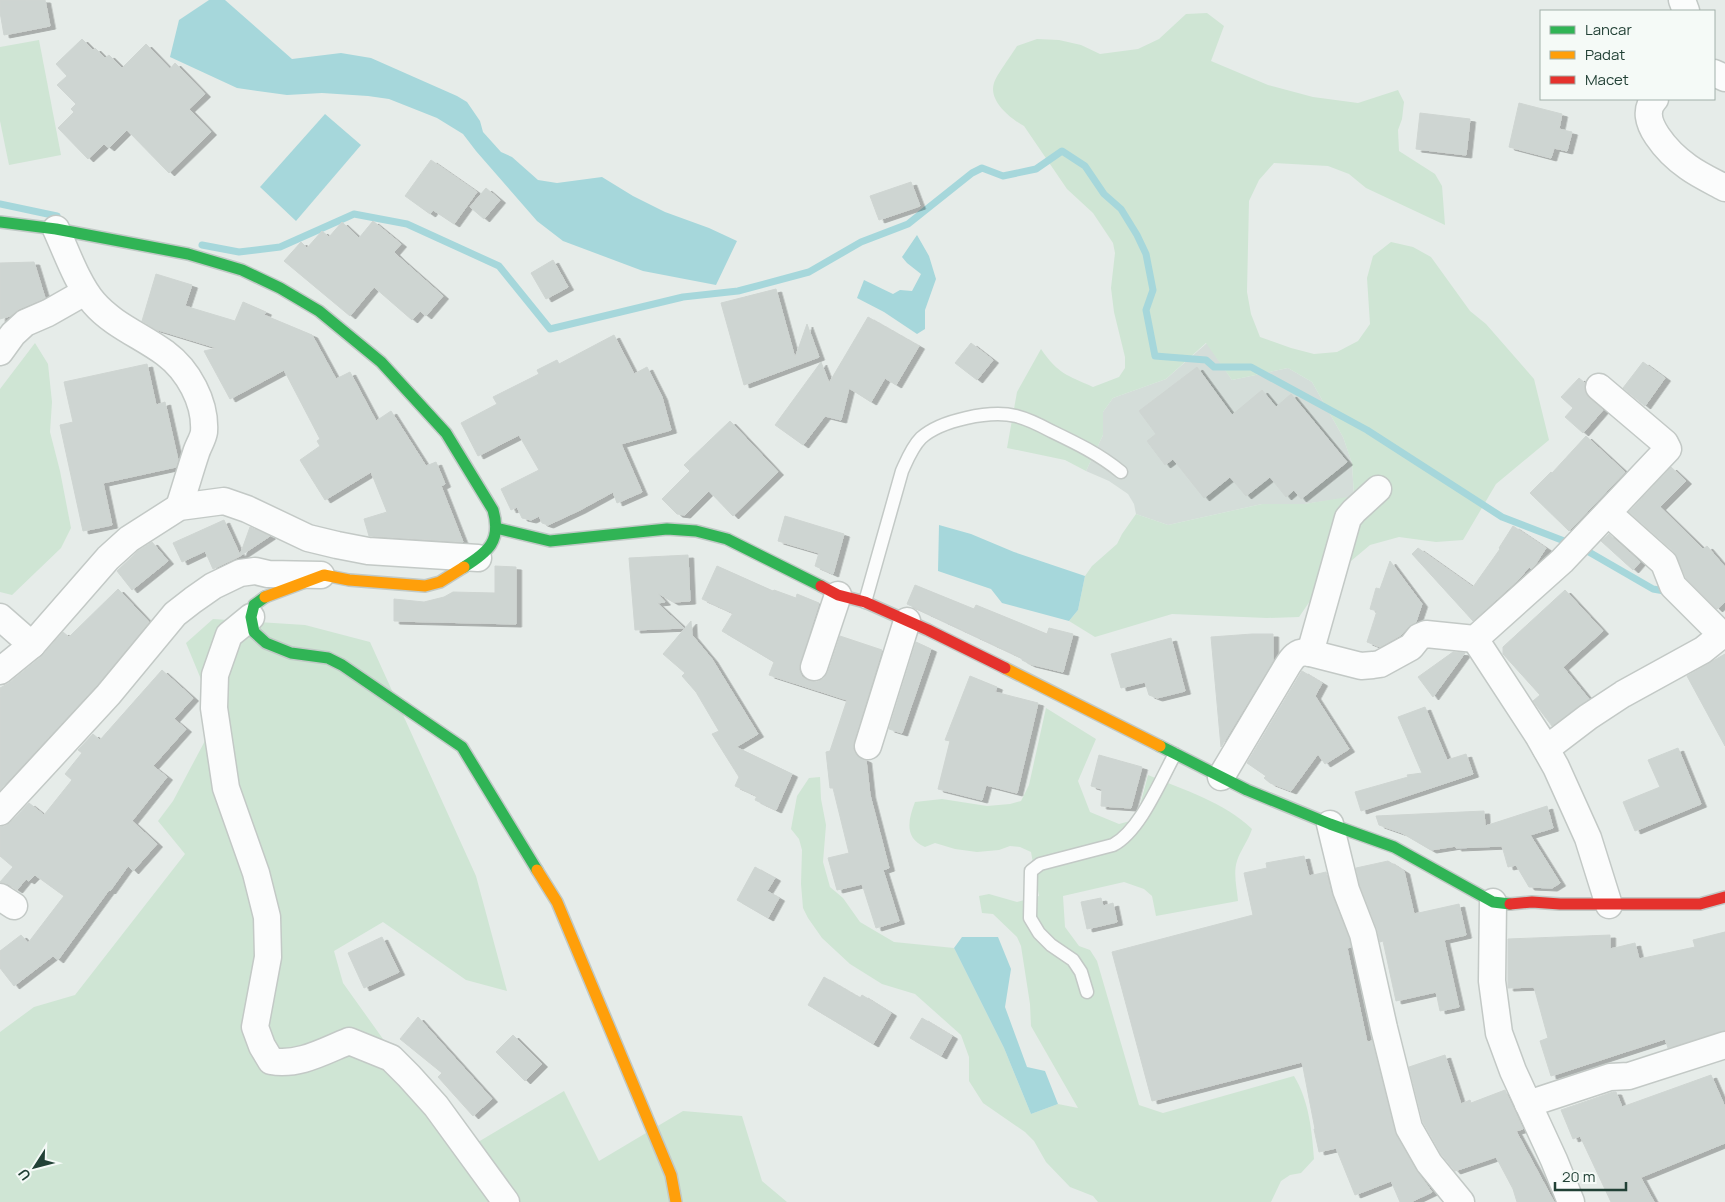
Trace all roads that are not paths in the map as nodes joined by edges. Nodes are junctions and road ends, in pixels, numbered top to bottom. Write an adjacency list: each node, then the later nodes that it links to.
1 (1654, 100): 2 (street)
2 (1725, 188)
3 (0, 222): 4 (street)
4 (56, 229): 5 (street); 12 (street)
5 (86, 292): 6 (street); 10 (street)
6 (0, 352)
7 (1599, 387): 11 (street)
8 (1121, 472): 16 (lane)
9 (1378, 489): 22 (street)
10 (179, 507): 13 (street); 21 (street)
11 (1602, 520): 20 (street); 26 (street)
12 (496, 528): 13 (street); 15 (street)
13 (478, 558): 14 (street)
14 (324, 575): 18 (street); 29 (street)
15 (838, 595): 16 (street); 23 (street)
16 (866, 602): 19 (street)
17 (0, 617): 21 (street)
18 (251, 617): 37 (street); 38 (street)
19 (907, 621): 25 (street); 27 (street)
20 (1475, 639): 22 (street); 26 (street)
21 (32, 645): 24 (street)
22 (1310, 653): 28 (street)
23 (814, 667)
24 (0, 671)
25 (868, 746)
26 (1546, 749): 33 (street)
27 (1175, 754): 28 (street); 34 (lane)
28 (1221, 778): 30 (street)
29 (0, 812)
30 (1330, 824): 32 (street); 39 (street)
31 (1725, 897): 33 (street)
32 (1493, 902): 33 (street); 36 (street)
33 (1609, 905)
34 (1087, 992)
35 (1725, 1045): 36 (street)
36 (1528, 1104): 40 (street)
37 (506, 1202)
38 (676, 1202)
39 (1461, 1202)
40 (1571, 1202)

